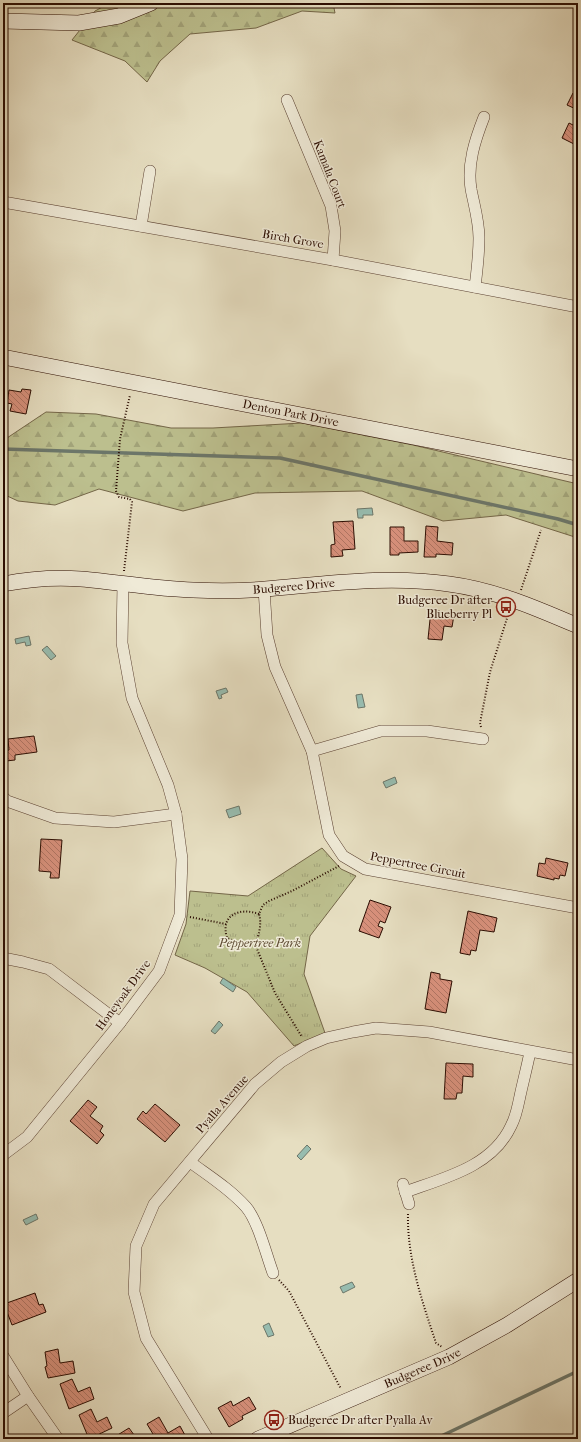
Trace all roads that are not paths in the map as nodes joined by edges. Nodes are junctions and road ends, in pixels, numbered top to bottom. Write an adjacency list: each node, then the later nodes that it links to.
1 (151, 3): 2 (street)
2 (3, 21)
3 (287, 100): 8 (street, Kamala Court)
4 (484, 117): 9 (street)
5 (150, 171): 7 (street)
6 (3, 202): 7 (street, Birch Grove)
7 (141, 226): 8 (street, Birch Grove)
8 (333, 260): 9 (street, Birch Grove)
9 (475, 287): 10 (street, Birch Grove)
10 (578, 307)
11 (3, 357): 12 (street, Denton Park Drive)
12 (578, 469)
13 (124, 578): 14 (street, Budgeree Drive); 15 (street, Budgeree Drive); 20 (street, Honeyoak Drive)
14 (3, 584)
15 (264, 589): 16 (street, Budgeree Drive); 18 (street, Peppertree Circuit)
16 (578, 626)
17 (483, 739): 18 (street)
18 (312, 751): 21 (street, Peppertree Circuit)
19 (3, 797): 20 (street)
20 (176, 814): 23 (street, Honeyoak Drive)
21 (578, 908)
22 (3, 958): 23 (street)
23 (120, 1022): 26 (street, Honeyoak Drive)
24 (530, 1052): 25 (street, Pyalla Avenue); 27 (street, Pyalla Avenue); 28 (street)
25 (578, 1060)
26 (3, 1155)
27 (190, 1162): 29 (street); 35 (street, Pyalla Avenue)
28 (409, 1204)
29 (273, 1273)
30 (578, 1280): 36 (street, Budgeree Drive)
31 (3, 1356): 32 (street)
32 (28, 1396): 33 (street); 34 (street)
33 (3, 1413)
34 (58, 1439)
35 (208, 1439)
36 (258, 1439)

